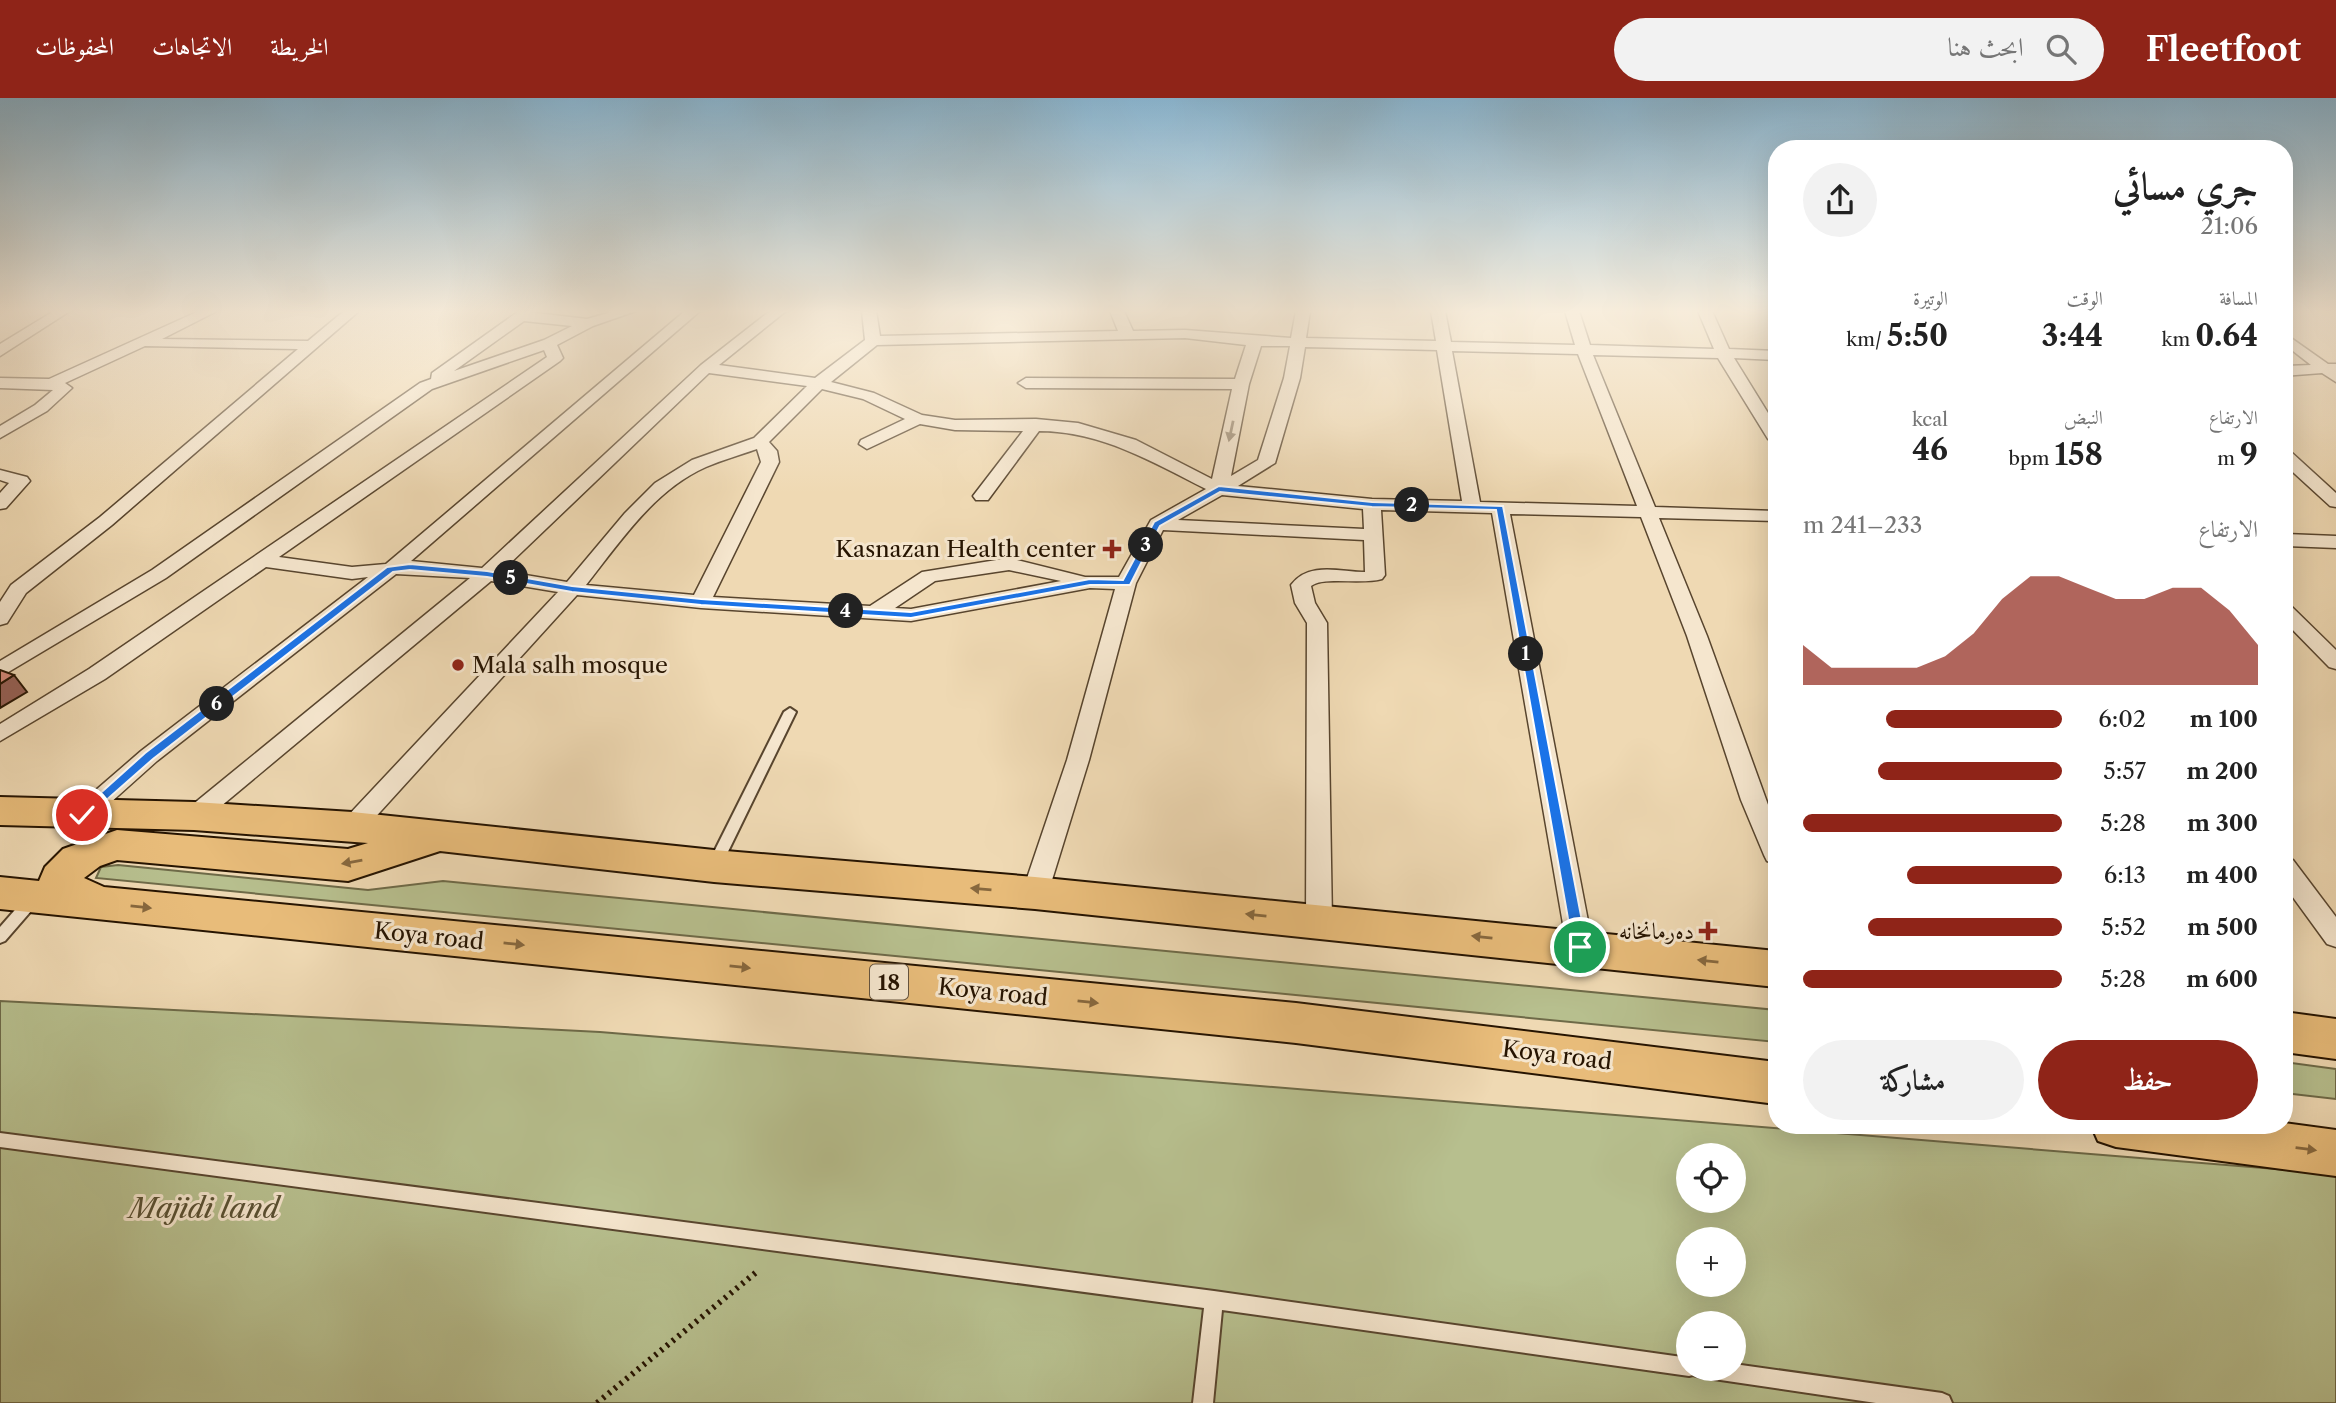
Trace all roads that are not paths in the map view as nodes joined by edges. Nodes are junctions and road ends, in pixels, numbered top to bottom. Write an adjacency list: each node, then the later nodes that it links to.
1 (76, 372): 18 (street)
2 (280, 372): 47 (street)
3 (442, 372): 20 (street)
4 (466, 372): 20 (street)
5 (535, 372): 42 (street)
6 (622, 372): 43 (street)
7 (702, 372): 44 (street)
8 (735, 372): 16 (street)
9 (833, 372): 16 (street)
10 (1245, 372): 19 (street)
11 (1293, 372): 29 (street)
12 (1449, 372): 34 (street)
13 (1592, 372): 36 (street)
14 (1735, 372): 23 (street)
15 (0, 383): 18 (street)
16 (819, 383): 21 (street); 25 (street)
17 (1026, 383): 19 (street)
18 (51, 384): 24 (street)
19 (1241, 384): 29 (street, one-way to 29)
20 (426, 386): 54 (street)
21 (918, 419): 22 (street); 26 (street)
22 (1036, 424): 29 (street); 30 (street)
23 (1768, 426)
24 (0, 433)
25 (760, 442): 48 (street); 49 (street)
26 (867, 444)
27 (2293, 463): 31 (street)
28 (0, 475): 32 (street)
29 (1219, 489): 33 (street); 38 (street)
30 (982, 496)
31 (2336, 502)
32 (0, 504)
33 (1372, 505): 34 (street); 39 (street)
34 (1472, 507): 35 (street)
35 (1500, 508): 36 (street); 71 (street)
36 (1646, 510): 37 (street); 61 (street)
37 (1768, 516)
38 (1157, 524): 39 (street); 46 (street)
39 (1374, 535): 68 (street)
40 (2293, 540): 41 (street)
41 (2336, 542)
42 (260, 560): 43 (street); 56 (street)
43 (391, 569): 44 (street); 58 (street)
44 (487, 574): 48 (street); 59 (street)
45 (1090, 582): 46 (street); 50 (street); 50 (street)
46 (1126, 583): 65 (street)
47 (9, 585): 51 (street)
48 (572, 589): 49 (street); 60 (street)
49 (701, 602): 50 (street)
50 (877, 611)
51 (0, 619)
52 (2293, 619): 53 (street)
53 (2336, 662)
54 (0, 670)
55 (790, 712): 63 (lane)
56 (0, 734)
57 (0, 811): 58 (highway)
58 (82, 815): 59 (highway)
59 (194, 816): 60 (highway)
60 (352, 827): 62 (highway)
61 (1768, 835)
62 (441, 836): 63 (highway); 67 (highway, one-way to 67)
63 (714, 866): 65 (highway, one-way to 63)
64 (2293, 879): 70 (street)
65 (1035, 893): 68 (highway, one-way to 65)
66 (18, 894): 67 (highway, Koya road / 18); 69 (lane)
67 (98, 902): 75 (highway, Koya road / 18, one-way to 75)
68 (1319, 921): 71 (highway, one-way to 68)
69 (0, 937)
70 (2336, 937)
71 (1580, 947): 72 (highway, one-way to 71)
72 (1768, 968)
73 (2293, 1033): 74 (highway)
74 (2336, 1040)
75 (1768, 1082)
76 (2187, 1134): 78 (highway, one-way to 78)
77 (0, 1140): 79 (lane)
78 (2336, 1153)
79 (1214, 1300): 80 (lane); 82 (lane)
80 (1676, 1365)
81 (1746, 1375): 83 (lane)
82 (1203, 1403)
83 (1942, 1403)

